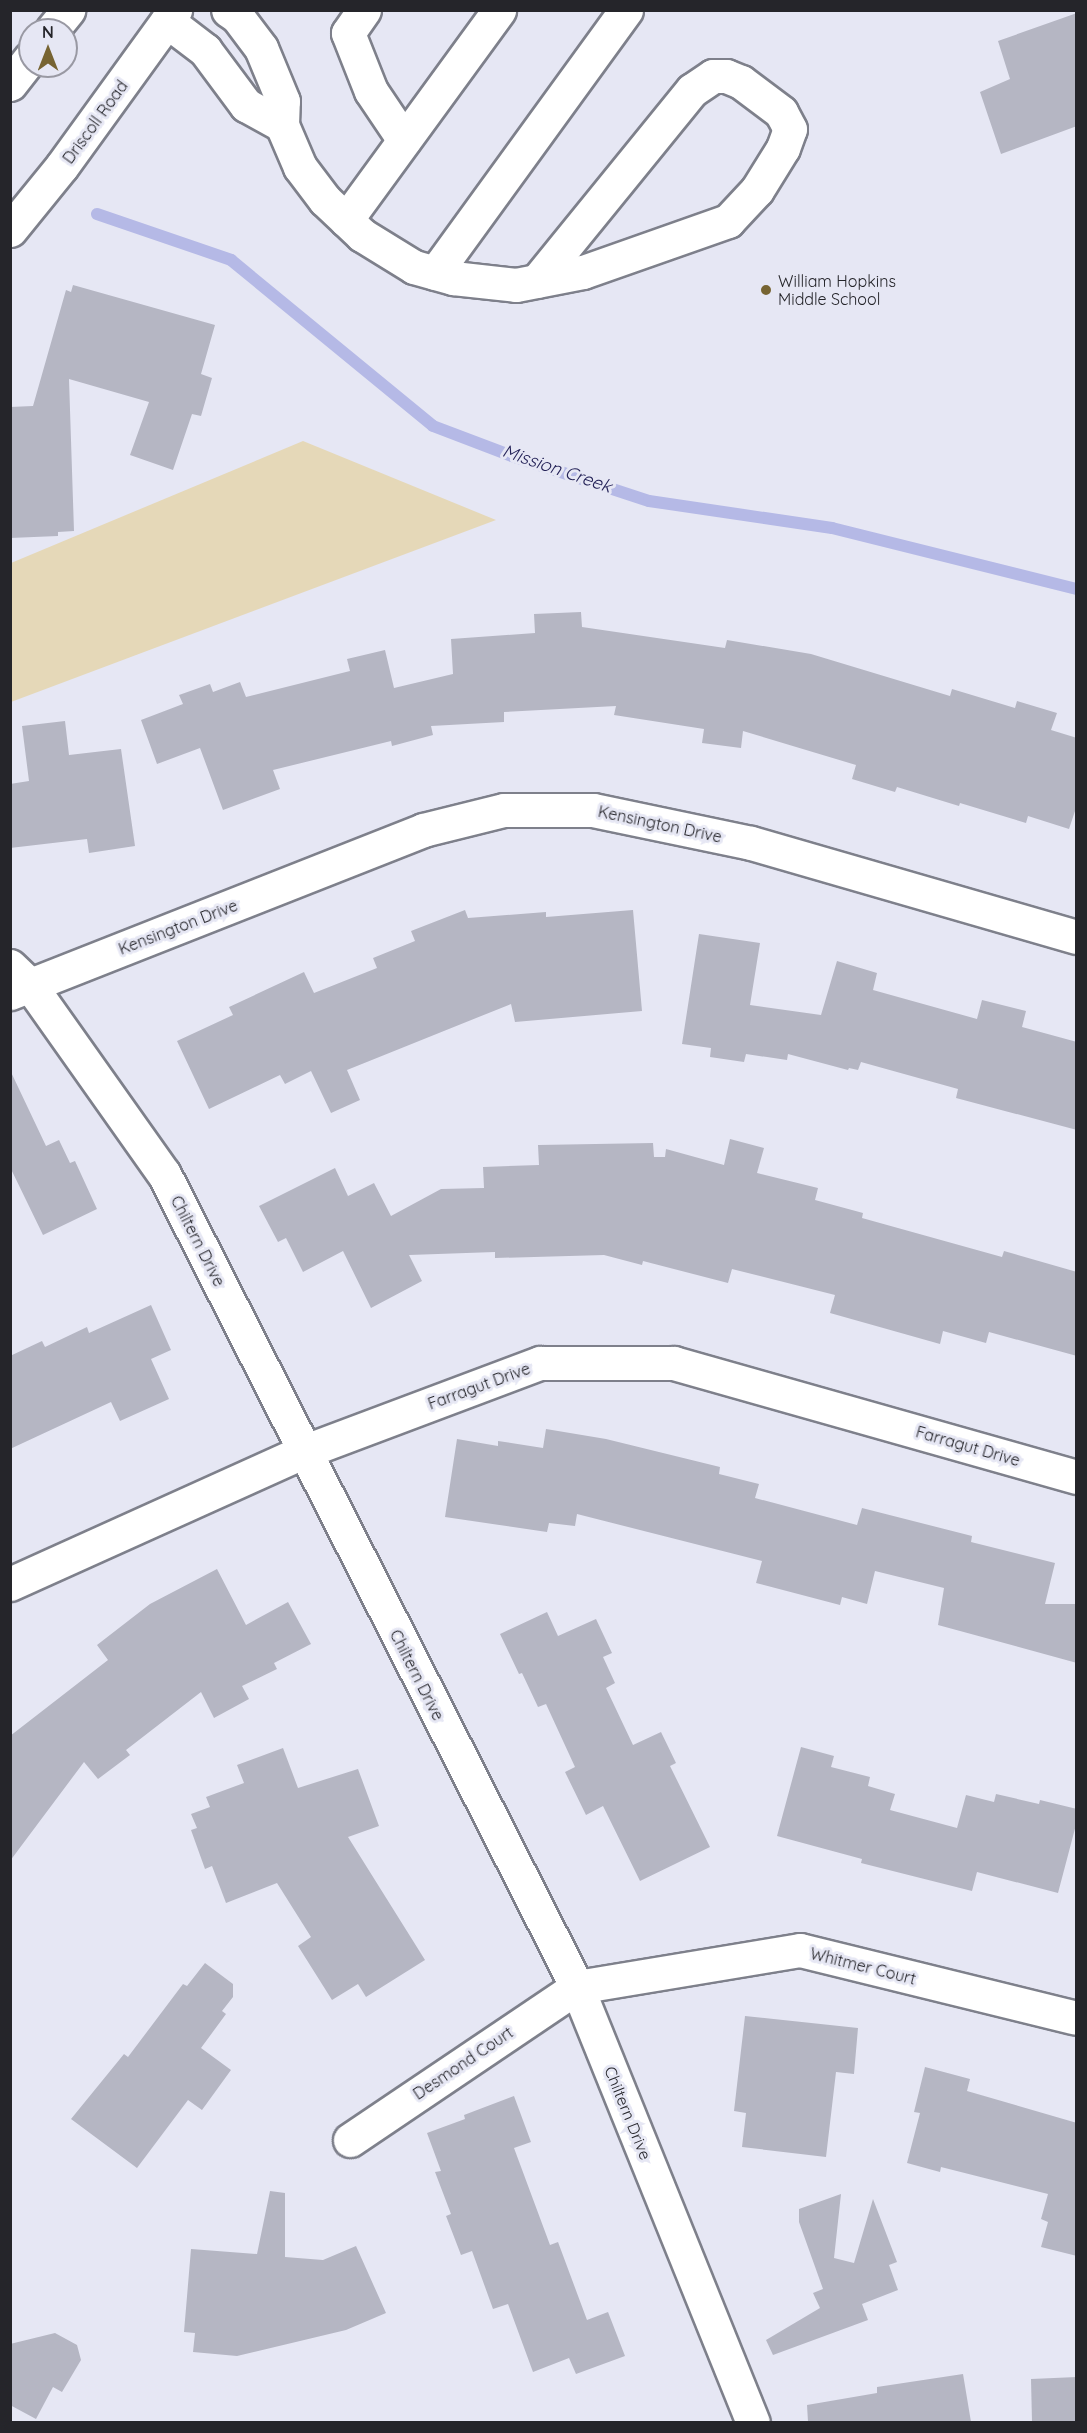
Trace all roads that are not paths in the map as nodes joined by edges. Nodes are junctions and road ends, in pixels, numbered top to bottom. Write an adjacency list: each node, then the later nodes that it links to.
1 (228, 10): 6 (street)
2 (364, 10): 7 (street)
3 (499, 10): 7 (street)
4 (626, 10): 10 (street)
5 (171, 16): 6 (street); 9 (street, Driscoll Road)
6 (282, 125): 8 (street)
7 (404, 140): 8 (street)
8 (346, 220): 10 (street)
9 (10, 230)
10 (435, 273): 11 (street)
11 (537, 280): 11 (street)
12 (1077, 937): 13 (street, Kensington Drive)
13 (17, 981): 14 (street, Chiltern Drive)
14 (303, 1452): 15 (street, Farragut Drive); 16 (street, Farragut Drive); 17 (street, Chiltern Drive)
15 (1077, 1477)
16 (10, 1584)
17 (577, 1987): 18 (street, Whitmer Court); 19 (street, Desmond Court); 20 (street, Chiltern Drive)
18 (1077, 2018)
19 (350, 2140)
20 (753, 2422)

